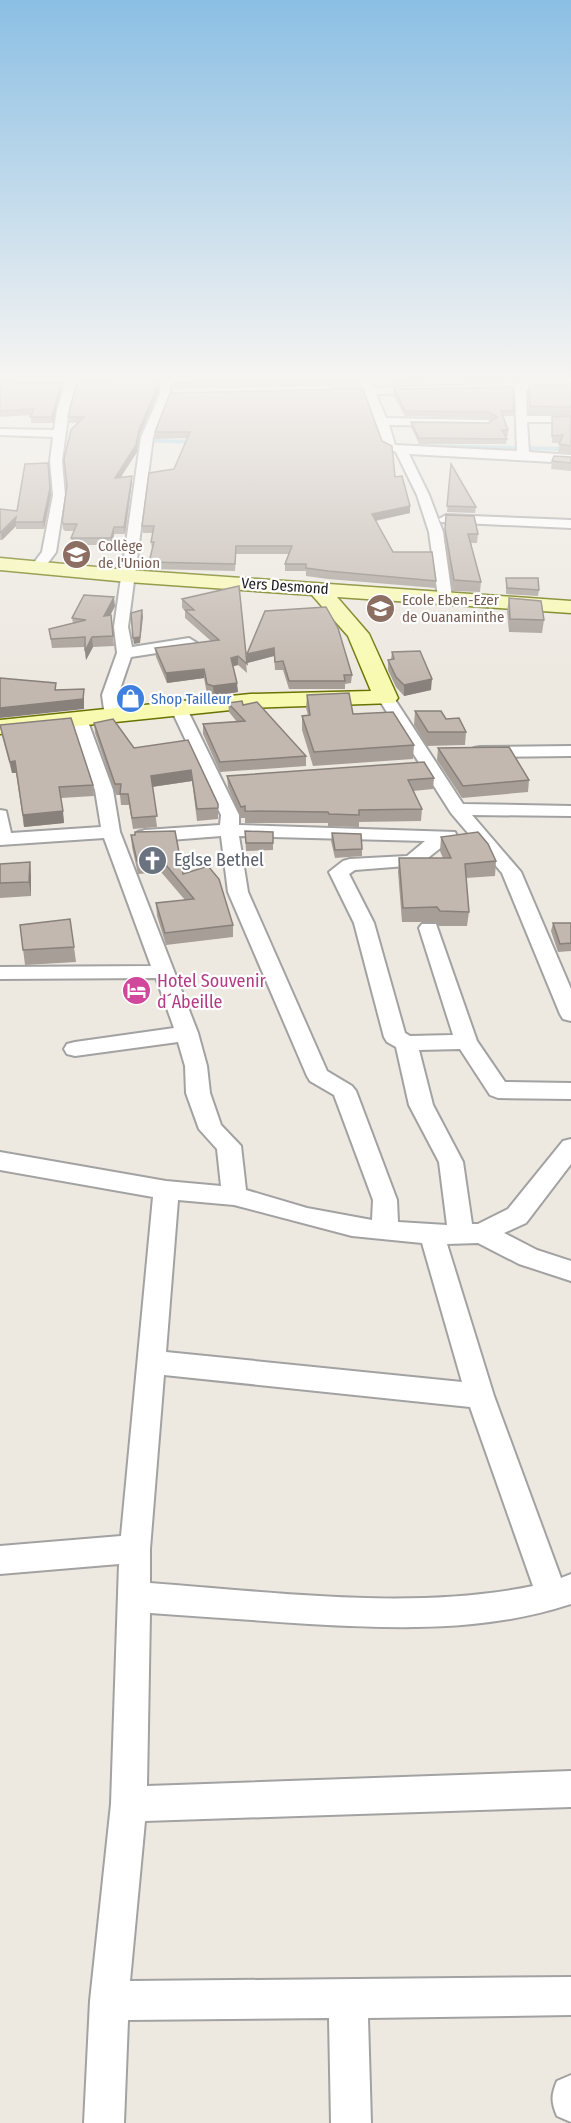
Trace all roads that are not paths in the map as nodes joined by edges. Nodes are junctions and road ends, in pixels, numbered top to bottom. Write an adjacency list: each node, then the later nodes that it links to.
1 (58, 479): 7 (street)
2 (142, 479): 8 (street)
3 (413, 479): 4 (street)
4 (429, 518): 5 (street); 10 (street)
5 (571, 524)
6 (0, 564): 7 (main road, Vers Desmond)
7 (37, 568): 8 (main road, Vers Desmond)
8 (128, 576): 9 (main road, Vers Desmond); 13 (street)
9 (318, 589): 10 (main road, Vers Desmond); 14 (main road)
10 (445, 597): 11 (main road, Vers Desmond)
11 (571, 607)
12 (189, 643): 13 (street)
13 (124, 653): 16 (street)
14 (386, 698): 15 (main road); 22 (street)
15 (179, 709): 16 (main road); 25 (street)
16 (113, 716): 17 (main road)
17 (79, 719): 18 (main road); 30 (street)
18 (0, 727)
19 (571, 751): 21 (street)
20 (445, 752): 22 (street)
21 (468, 752)
22 (425, 759): 23 (street); 26 (street)
23 (406, 766)
24 (235, 778): 25 (street)
25 (213, 780): 29 (street)
26 (457, 809): 27 (street); 32 (street)
27 (571, 811)
28 (0, 815): 33 (street)
29 (229, 830): 30 (street); 31 (street); 47 (street)
30 (113, 835): 33 (street); 35 (street)
31 (443, 836): 32 (street); 40 (street)
32 (479, 836): 37 (street)
33 (2, 839)
34 (429, 928): 39 (street)
35 (164, 972): 36 (street); 38 (street)
36 (0, 973)
37 (571, 1014)
38 (187, 1034): 41 (street); 46 (street)
39 (466, 1042): 40 (street); 42 (street)
40 (406, 1043): 48 (street)
41 (75, 1048)
42 (571, 1091)
43 (571, 1147): 48 (street)
44 (0, 1161): 45 (street)
45 (166, 1190): 46 (street); 51 (street)
46 (234, 1196): 47 (street)
47 (385, 1230): 49 (street)
48 (471, 1233): 49 (street); 50 (street)
49 (432, 1235): 52 (street)
50 (571, 1271)
51 (151, 1362): 52 (street); 53 (street)
52 (480, 1396): 55 (street)
53 (135, 1549): 54 (street); 56 (street)
54 (0, 1560)
55 (562, 1592): 56 (street)
56 (133, 1597): 58 (street)
57 (571, 1789): 58 (street)
58 (129, 1804): 61 (street)
59 (571, 1996): 60 (street)
60 (348, 1998): 61 (street); 65 (street)
61 (109, 2001): 64 (street)
62 (571, 2095): 63 (street)
63 (571, 2102)
64 (104, 2123)
65 (351, 2123)

